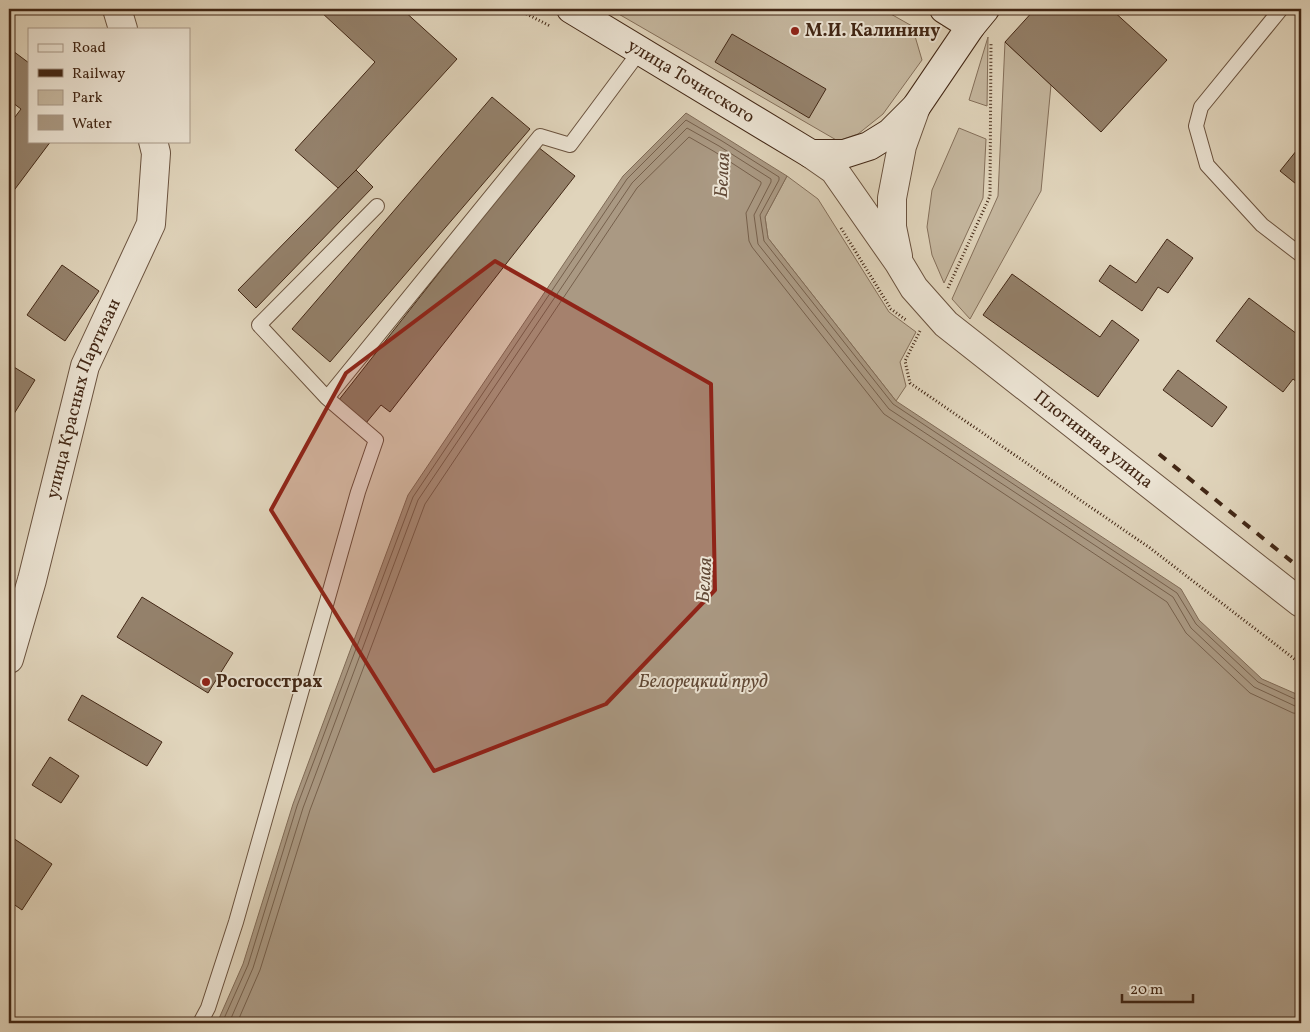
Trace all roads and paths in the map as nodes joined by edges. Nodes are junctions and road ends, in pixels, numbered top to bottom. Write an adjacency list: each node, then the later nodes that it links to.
1 (118, 9): 6 (street)
2 (571, 9): 7 (street, улица Точисского)
3 (944, 9): 5 (street)
4 (1281, 9): 12 (lane)
5 (982, 25): 8 (street); 14 (path)
6 (123, 28)
7 (640, 51): 10 (street, улица Точисского); 16 (lane)
8 (916, 107): 10 (street); 13 (street)
9 (153, 142): 17 (street, улица Красных Партизан)
10 (811, 154): 13 (street, улица Точисского)
11 (377, 206): 16 (lane)
12 (1301, 255)
13 (900, 263): 19 (street, Плотинная улица)
14 (946, 293)
15 (920, 330): 21 (path)
16 (327, 398): 22 (lane)
17 (20, 583): 18 (street); 20 (street, улица Красных Партизан)
18 (9, 602)
19 (1301, 603)
20 (9, 659)
21 (1301, 664)
22 (200, 1023)

